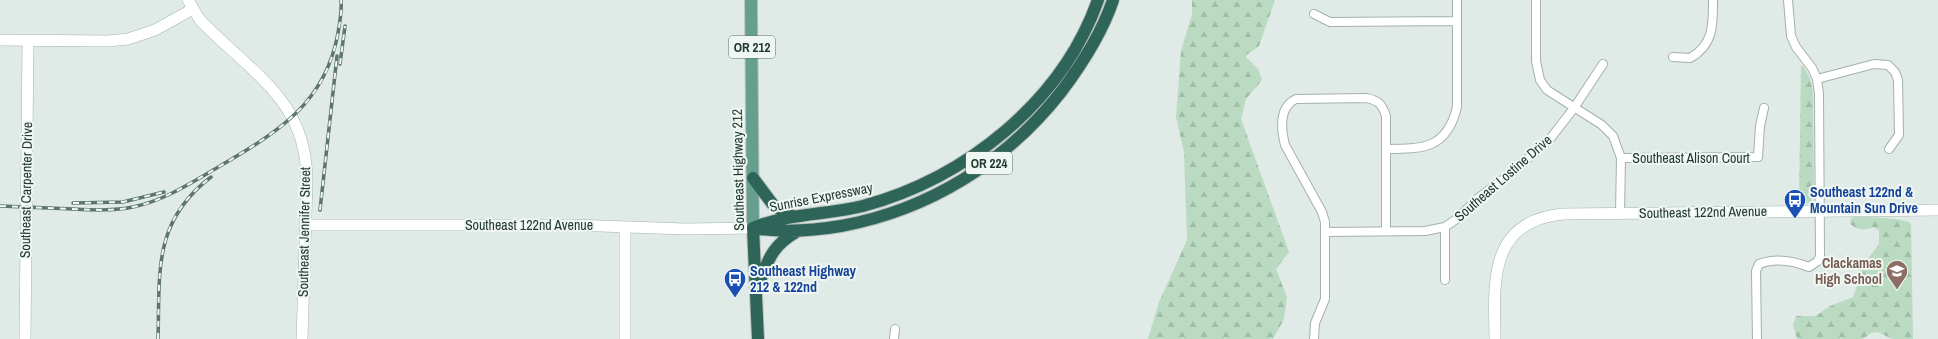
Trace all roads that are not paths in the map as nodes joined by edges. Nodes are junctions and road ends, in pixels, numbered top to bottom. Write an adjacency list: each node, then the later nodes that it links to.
1 (751, 0): 21 (main road, Southeast Highway 212 / OR 212)
2 (1098, 0): 25 (highway, Sunrise Expressway / OR 224)
3 (1113, 0): 31 (highway, Sunrise Expressway / OR 224)
4 (1457, 0): 10 (street)
5 (1536, 0): 16 (street)
6 (1713, 0): 13 (street)
7 (1788, 0): 15 (street)
8 (190, 5): 12 (main road); 26 (main road, Southeast Jennifer Street)
9 (1314, 14): 10 (street)
10 (1457, 21): 18 (street)
11 (0, 40): 12 (main road)
12 (28, 40): 36 (main road, Southeast Carpenter Drive)
13 (1673, 57)
14 (1603, 64): 16 (street, Southeast Lostine Drive)
15 (1817, 79): 19 (street); 23 (street)
16 (1574, 108): 20 (street); 28 (street, Southeast Lostine Drive)
17 (1764, 108): 20 (street, Southeast Alison Court)
18 (1386, 149): 30 (street); 32 (street)
19 (1889, 149)
20 (1621, 158): 24 (street)
21 (753, 178): 25 (highway); 29 (main road, Southeast Highway 212 / OR 212)
22 (1938, 210): 23 (main road, Southeast 122nd Avenue)
23 (1819, 211): 24 (main road, Southeast 122nd Avenue); 43 (street)
24 (1620, 213): 42 (main road, Southeast 122nd Avenue)
25 (794, 217): 29 (highway, Sunrise Expressway / OR 224)
26 (306, 225): 27 (main road, Southeast 122nd Avenue); 37 (main road, Southeast Jennifer Street)
27 (625, 227): 29 (main road, Southeast 122nd Avenue); 38 (main road)
28 (1445, 227): 30 (street, Southeast Lostine Drive); 33 (street)
29 (753, 228): 31 (highway, Sunrise Expressway / OR 224); 34 (highway, Southeast Highway 212 / OR 212)
30 (1386, 231): 32 (street, Southeast Lostine Drive)
31 (796, 232): 34 (highway, OR 224)
32 (1326, 232): 41 (street)
33 (1445, 280)
34 (755, 293): 39 (highway, Southeast Highway 212 / OR 212)
35 (895, 329): 40 (street)
36 (25, 339)
37 (302, 339)
38 (625, 339)
39 (758, 339)
40 (894, 339)
41 (1314, 339)
42 (1495, 339)
43 (1757, 339)

